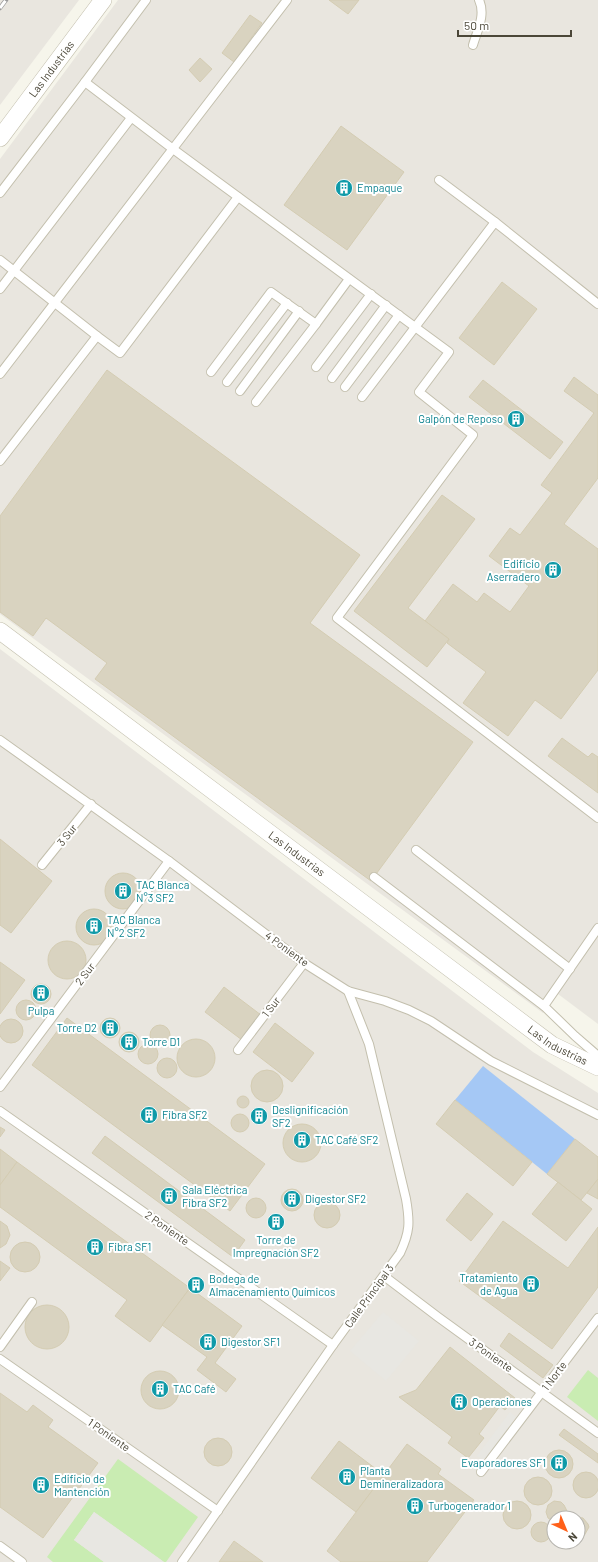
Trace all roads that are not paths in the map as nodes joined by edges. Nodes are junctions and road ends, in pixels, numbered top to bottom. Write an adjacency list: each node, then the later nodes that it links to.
1 (103, 0): 8 (street, Las Industrias)
2 (146, 0): 6 (lane)
3 (287, 0): 9 (lane)
4 (479, 0): 5 (lane)
5 (472, 45)
6 (85, 82): 7 (lane); 11 (lane)
7 (131, 118): 9 (lane); 15 (lane)
8 (0, 138)
9 (172, 149): 12 (lane); 19 (lane)
10 (439, 180): 13 (lane)
11 (0, 193)
12 (238, 197): 16 (lane); 27 (lane)
13 (495, 222): 21 (lane); 26 (lane)
14 (0, 260): 15 (lane)
15 (14, 270): 17 (lane); 19 (lane)
16 (349, 279): 18 (lane); 25 (lane)
17 (0, 289)
18 (371, 294): 22 (lane); 28 (lane)
19 (55, 302): 27 (lane); 30 (lane)
20 (286, 303): 23 (lane); 29 (lane); 32 (lane)
21 (598, 304)
22 (386, 305): 24 (lane); 31 (lane)
23 (299, 312): 25 (lane); 34 (lane)
24 (399, 315): 26 (lane); 33 (lane)
25 (316, 324): 36 (lane)
26 (416, 327): 35 (lane); 41 (lane)
27 (98, 336): 37 (lane)
28 (316, 368)
29 (211, 372)
30 (0, 374)
31 (332, 378)
32 (227, 382)
33 (345, 388)
34 (240, 392)
35 (362, 397)
36 (256, 402)
37 (0, 461)
38 (0, 631): 53 (street, Las Industrias)
39 (0, 740): 40 (lane, 4 Poniente)
40 (91, 804): 43 (lane, 4 Poniente); 44 (lane, 3 Sur)
41 (598, 818)
42 (416, 850): 48 (lane)
43 (169, 861): 47 (lane, 4 Poniente); 54 (lane, 2 Sur)
44 (42, 865)
45 (374, 878): 50 (lane)
46 (598, 928): 48 (lane)
47 (304, 963): 49 (lane, 4 Poniente); 51 (lane, 1 Sur)
48 (570, 968): 50 (lane)
49 (348, 991): 56 (lane, 4 Poniente); 57 (lane, Calle Principal 3)
50 (544, 1006): 52 (lane)
51 (238, 1050)
52 (598, 1056)
53 (598, 1067)
54 (0, 1087)
55 (0, 1111): 60 (lane, 2 Poniente)
56 (598, 1115)
57 (384, 1276): 60 (lane, Calle Principal 3); 63 (lane, 3 Poniente)
58 (32, 1302): 61 (lane)
59 (598, 1318): 63 (lane, 1 Norte)
60 (333, 1345): 66 (lane, Calle Principal 3)
61 (0, 1347)
62 (0, 1359): 66 (lane, 1 Poniente)
63 (542, 1392): 64 (lane, 3 Poniente); 65 (lane, 1 Norte)
64 (598, 1432)
65 (481, 1472)
66 (218, 1512): 69 (lane, Calle Principal 3)
67 (0, 1546): 68 (lane)
68 (22, 1562)
69 (182, 1562)

